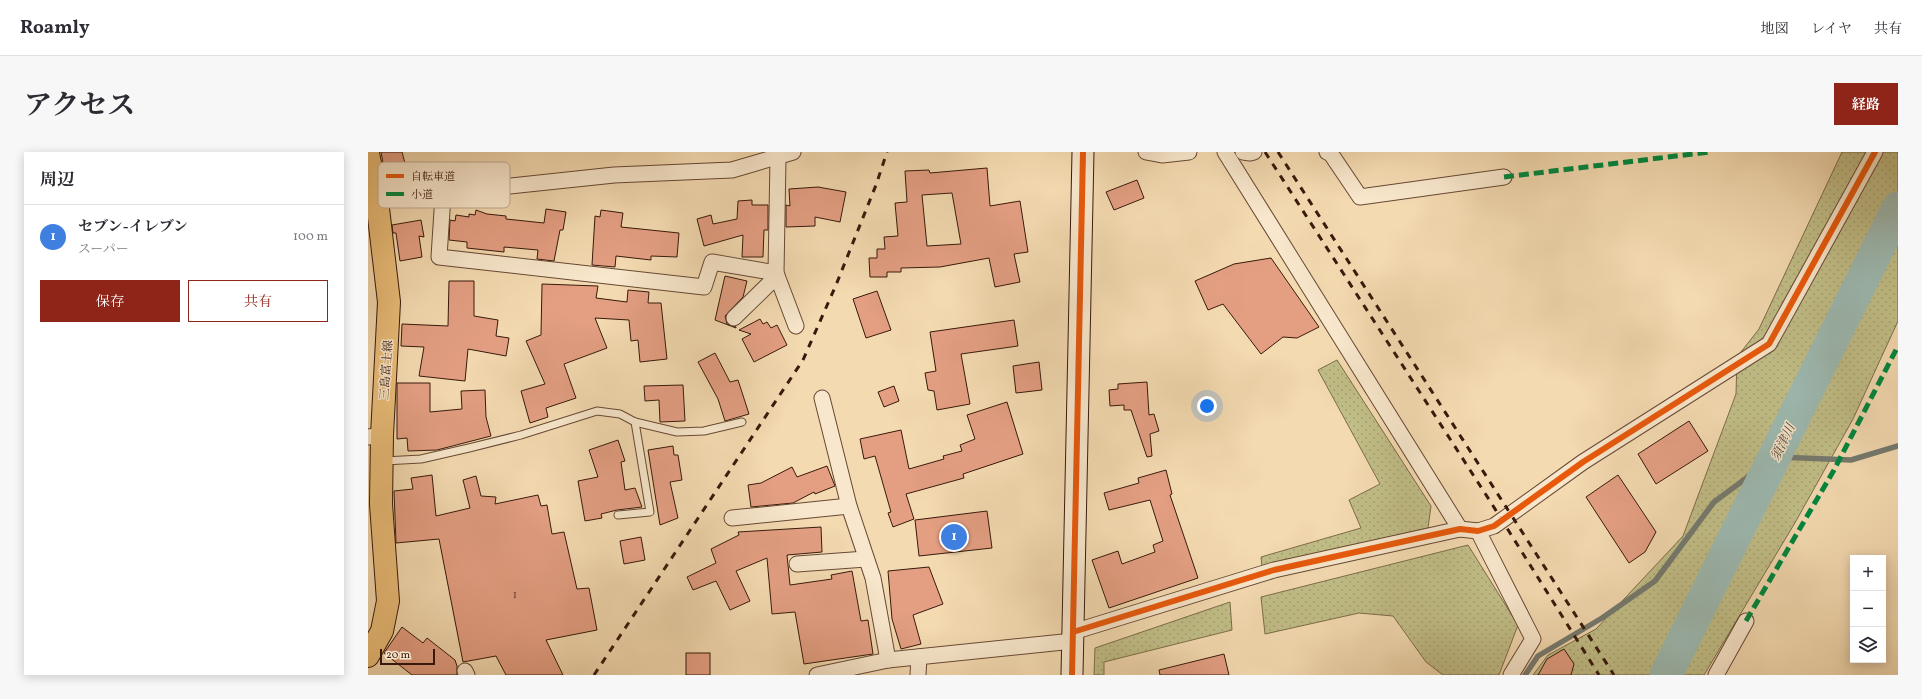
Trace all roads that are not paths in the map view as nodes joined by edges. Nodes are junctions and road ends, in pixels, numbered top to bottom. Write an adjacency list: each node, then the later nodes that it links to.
1 (793, 152): 11 (street)
2 (1083, 152): 32 (street)
3 (1146, 152): 4 (street)
4 (1189, 152)
5 (1225, 152): 27 (street)
6 (1243, 152): 7 (street)
7 (1254, 152)
8 (1327, 152): 12 (street)
9 (1875, 152): 28 (street)
10 (368, 153): 14 (main road, 三島富士線)
11 (778, 158): 13 (street); 16 (street)
12 (1504, 177)
13 (510, 187)
14 (374, 197): 22 (main road, 三島富士線)
15 (442, 208): 16 (street)
16 (776, 275): 17 (street); 18 (street)
17 (734, 318)
18 (796, 326)
19 (822, 398): 24 (street)
20 (635, 422): 21 (lane); 23 (lane); 25 (lane)
21 (742, 422)
22 (375, 436): 23 (main road, 三島富士線)
23 (382, 461): 33 (main road, 三島富士線)
24 (849, 506): 26 (street); 29 (street)
25 (618, 516)
26 (732, 518)
27 (1460, 529): 28 (street); 32 (street)
28 (1478, 531): 39 (street)
29 (866, 559): 30 (street); 35 (street)
30 (797, 564)
31 (1746, 621): 40 (street)
32 (1073, 637): 34 (street); 38 (street)
33 (368, 656)
34 (919, 657): 35 (street); 37 (street)
35 (888, 660): 36 (street)
36 (817, 675)
37 (918, 675)
38 (1072, 675)
39 (1511, 675)
40 (1716, 675)

